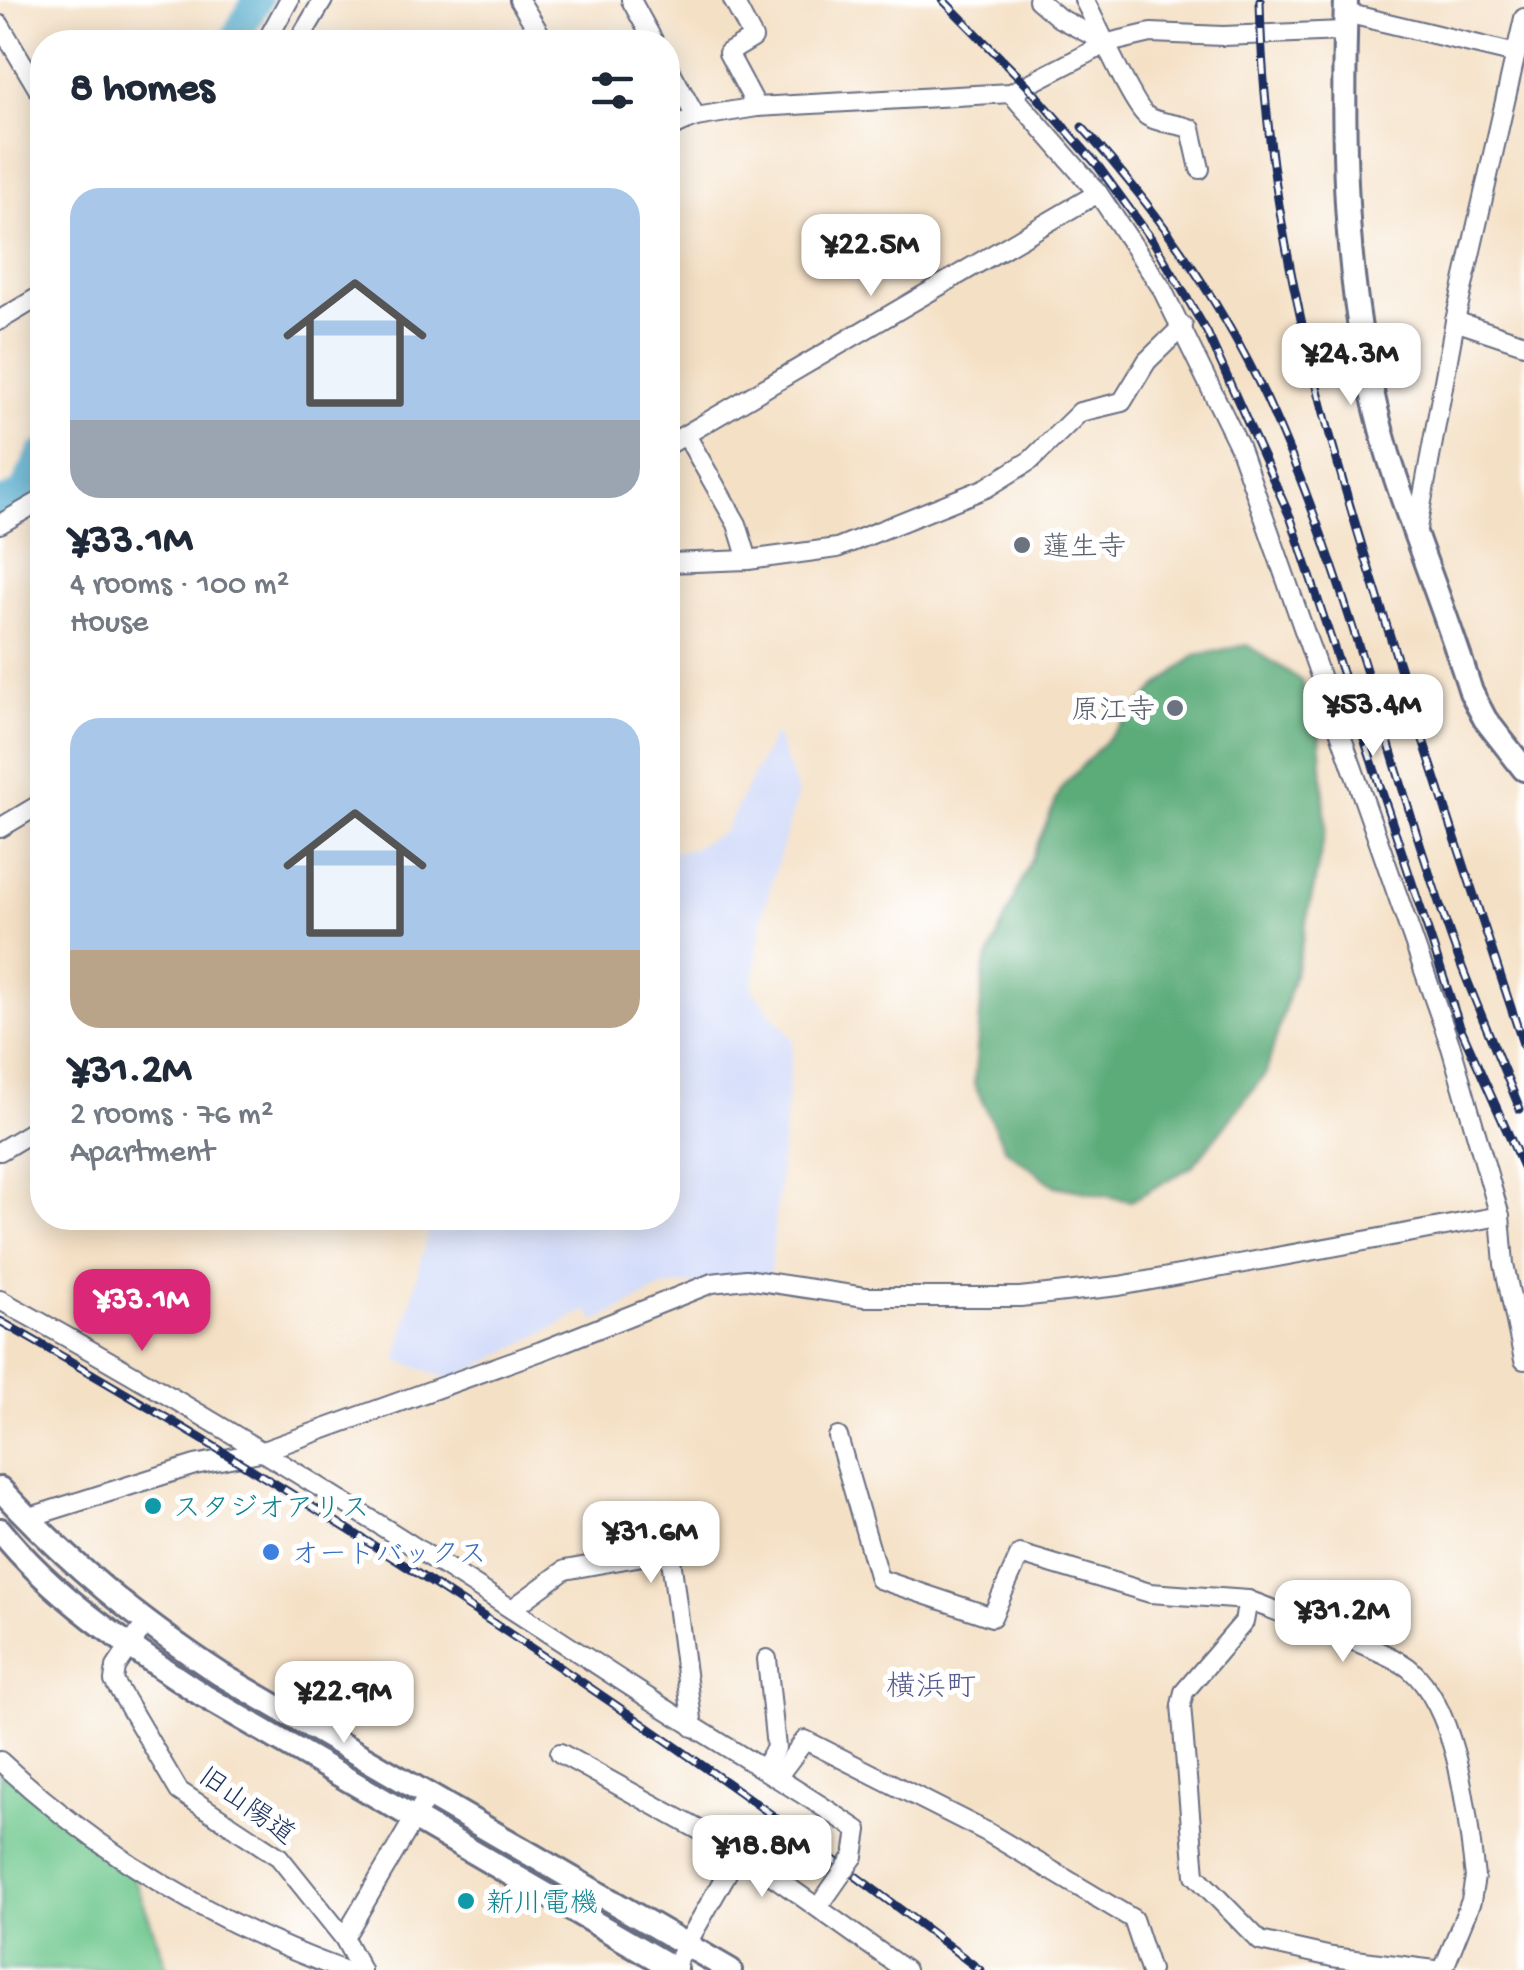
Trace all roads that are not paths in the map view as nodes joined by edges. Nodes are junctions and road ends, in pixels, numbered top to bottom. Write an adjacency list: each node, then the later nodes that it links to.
1 (289, 0): 11 (street)
2 (323, 0): 12 (street)
3 (518, 0): 13 (street)
4 (631, 0): 14 (street)
5 (733, 0): 21 (street)
6 (1038, 0): 15 (street)
7 (1084, 0): 15 (street)
8 (1345, 15): 15 (street); 16 (street); 35 (main road)
9 (1524, 18): 16 (street)
10 (0, 24): 17 (street)
11 (273, 30)
12 (305, 30)
13 (537, 30)
14 (647, 30)
15 (1108, 44): 19 (street); 24 (street)
16 (1516, 54): 20 (street)
17 (30, 75)
18 (680, 88): 22 (street)
19 (1011, 93): 21 (street); 25 (street)
20 (1515, 96): 28 (street)
21 (757, 107): 22 (street)
22 (696, 117): 23 (street)
23 (680, 124)
24 (1200, 169)
25 (1098, 193): 29 (street); 31 (street)
26 (30, 302): 27 (street)
27 (0, 320)
28 (1455, 321): 30 (street); 35 (street)
29 (1183, 326): 36 (street); 43 (street)
30 (1524, 344)
31 (686, 435): 32 (street); 36 (street)
32 (680, 438)
33 (30, 507): 34 (street)
34 (0, 524)
35 (1416, 534): 38 (main road)
36 (748, 560): 37 (street)
37 (680, 562)
38 (1524, 769)
39 (30, 810): 40 (street)
40 (0, 828)
41 (30, 1133): 42 (street)
42 (0, 1151)
43 (1500, 1216): 45 (street); 47 (street)
44 (0, 1300): 47 (street)
45 (1524, 1360)
46 (838, 1437): 51 (street)
47 (260, 1452): 49 (street); 52 (street)
48 (0, 1489): 49 (main road)
49 (28, 1518): 53 (main road)
50 (0, 1530): 54 (main road)
51 (1248, 1600): 66 (street); 74 (street)
52 (512, 1609): 56 (street); 56 (street)
53 (145, 1624): 54 (street, 旧山陽道); 60 (main road)
54 (130, 1646): 61 (main road); 64 (street, 旧山陽道)
55 (767, 1660): 59 (street)
56 (692, 1727): 59 (street)
57 (560, 1753): 62 (street)
58 (0, 1760): 68 (street)
59 (771, 1771): 63 (street, bridge); 72 (street)
60 (428, 1795): 61 (street); 65 (main road)
61 (414, 1818): 64 (street); 67 (main road)
62 (738, 1852): 63 (street); 65 (street)
63 (819, 1904): 71 (street)
64 (344, 1938): 69 (street, 旧山陽道)
65 (687, 1944): 67 (street); 70 (main road)
66 (1332, 1964): 73 (street)
67 (674, 1969)
68 (343, 1970)
69 (361, 1970)
70 (730, 1970)
71 (905, 1970)
72 (1150, 1970)
73 (1435, 1970)
74 (1443, 1970)

